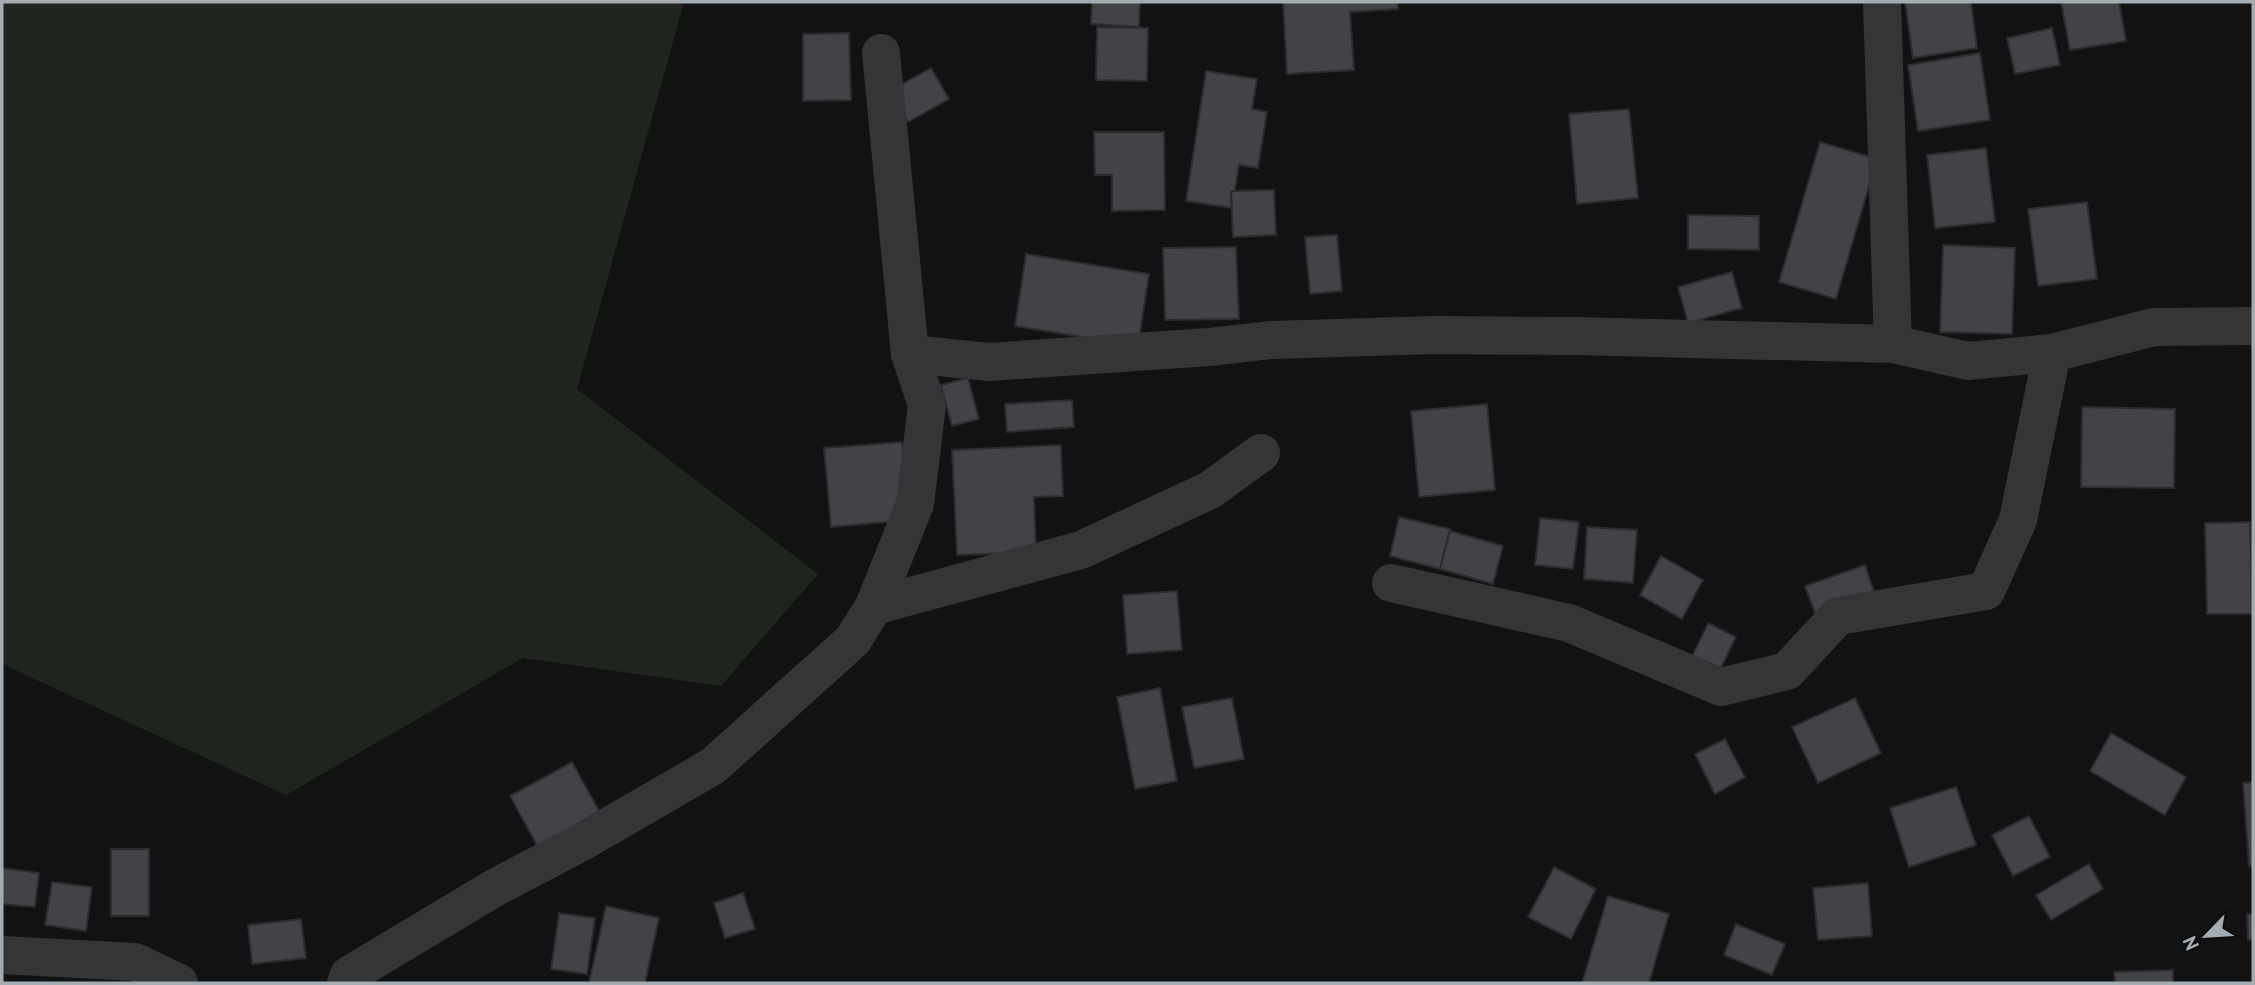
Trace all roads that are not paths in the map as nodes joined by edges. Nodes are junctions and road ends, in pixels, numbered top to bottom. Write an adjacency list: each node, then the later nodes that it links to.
1 (1882, 2): 4 (street)
2 (881, 53): 6 (street)
3 (2253, 326): 5 (street)
4 (1893, 344): 5 (street); 6 (street)
5 (2052, 353): 8 (street)
6 (910, 354): 9 (street)
7 (1261, 453): 9 (street)
8 (1391, 583)
9 (874, 606): 11 (street)
10 (2, 954): 12 (street)
11 (351, 980)
12 (179, 983)

